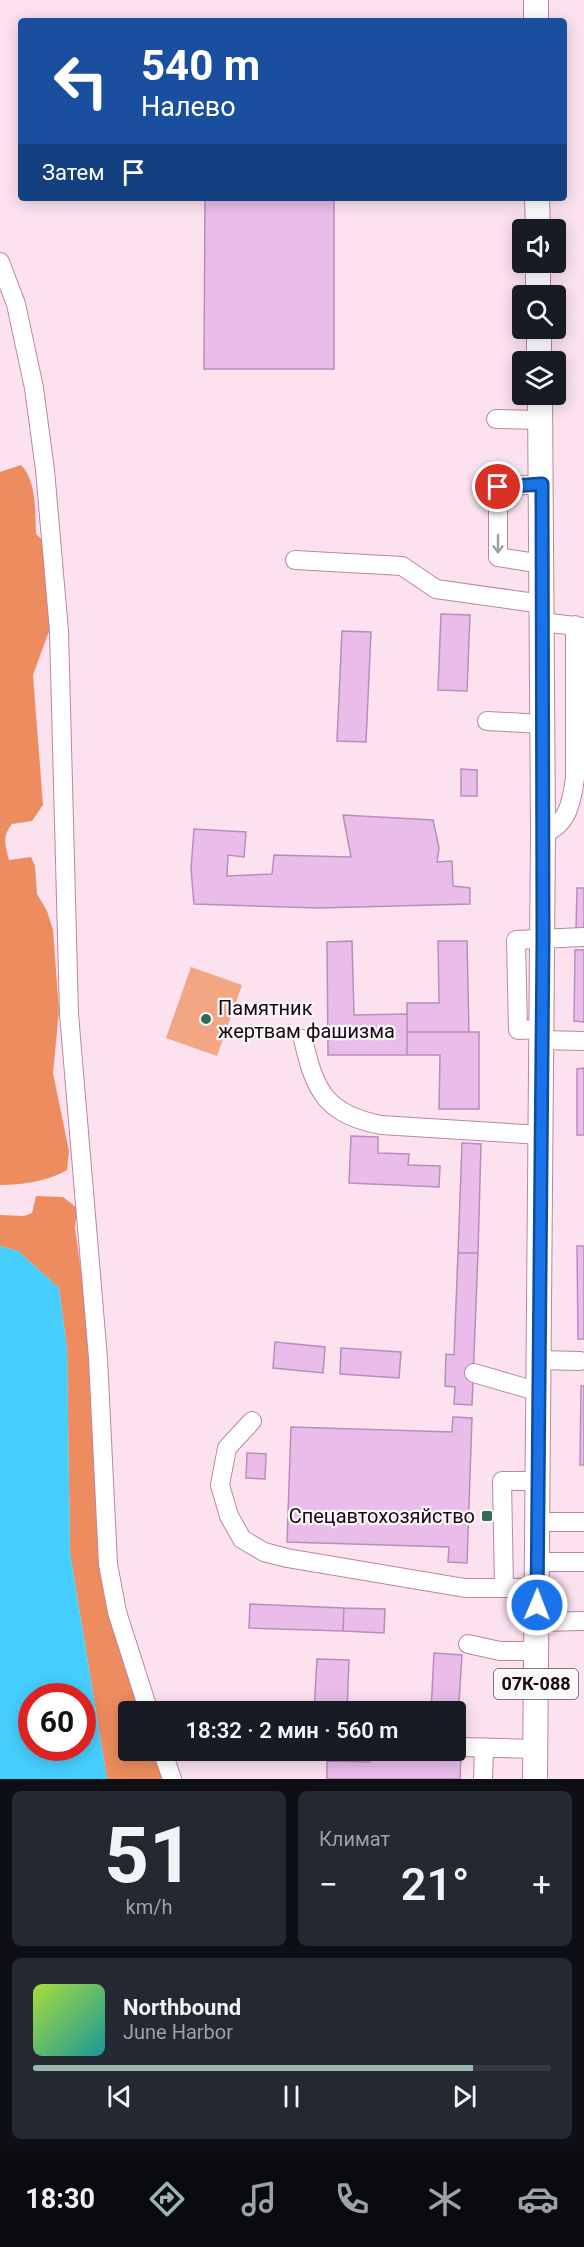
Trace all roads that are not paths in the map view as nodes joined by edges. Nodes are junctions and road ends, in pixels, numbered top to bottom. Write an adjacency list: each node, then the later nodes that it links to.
1 (536, 0): 2 (main road)
2 (536, 18)
3 (537, 201): 4 (main road)
4 (538, 219)
5 (0, 262): 39 (lane)
6 (540, 405): 8 (main road, 07К-088)
7 (496, 419): 8 (lane)
8 (540, 420): 9 (main road, 07К-088)
9 (542, 484): 11 (main road, 07К-088); 11 (lane, one-way to 11)
10 (296, 561): 12 (lane)
11 (542, 564): 12 (main road, 07К-088)
12 (542, 613): 13 (lane); 15 (main road, 07К-088)
13 (579, 626): 16 (lane)
14 (487, 721): 15 (lane)
15 (543, 724): 16 (main road, 07К-088)
16 (543, 833): 18 (main road, 07К-088)
17 (584, 937): 18 (lane)
18 (543, 939): 19 (main road, 07К-088)
19 (542, 1034): 21 (lane); 22 (main road, 07К-088)
20 (303, 1039): 22 (lane)
21 (584, 1041)
22 (541, 1135): 23 (main road, 07К-088)
23 (538, 1360): 24 (lane); 26 (main road, 07К-088)
24 (580, 1361)
25 (474, 1372): 26 (lane)
26 (538, 1392): 28 (main road, 07К-088)
27 (252, 1421): 33 (lane)
28 (538, 1481): 29 (main road, 07К-088); 33 (lane)
29 (538, 1522): 30 (lane); 31 (main road, 07К-088)
30 (582, 1522)
31 (538, 1562): 32 (lane); 34 (main road, 07К-088)
32 (582, 1562)
33 (504, 1588): 34 (lane)
34 (538, 1588): 36 (main road, 07К-088)
35 (584, 1621): 36 (lane)
36 (537, 1622): 38 (main road, 07К-088)
37 (468, 1644): 38 (lane)
38 (537, 1652): 42 (main road, 07К-088)
39 (145, 1701)
40 (466, 1747): 41 (lane)
41 (484, 1748): 42 (lane); 45 (lane)
42 (536, 1749): 46 (main road, 07К-088)
43 (166, 1761): 44 (lane)
44 (172, 1779)
45 (483, 1779)
46 (535, 1779)

